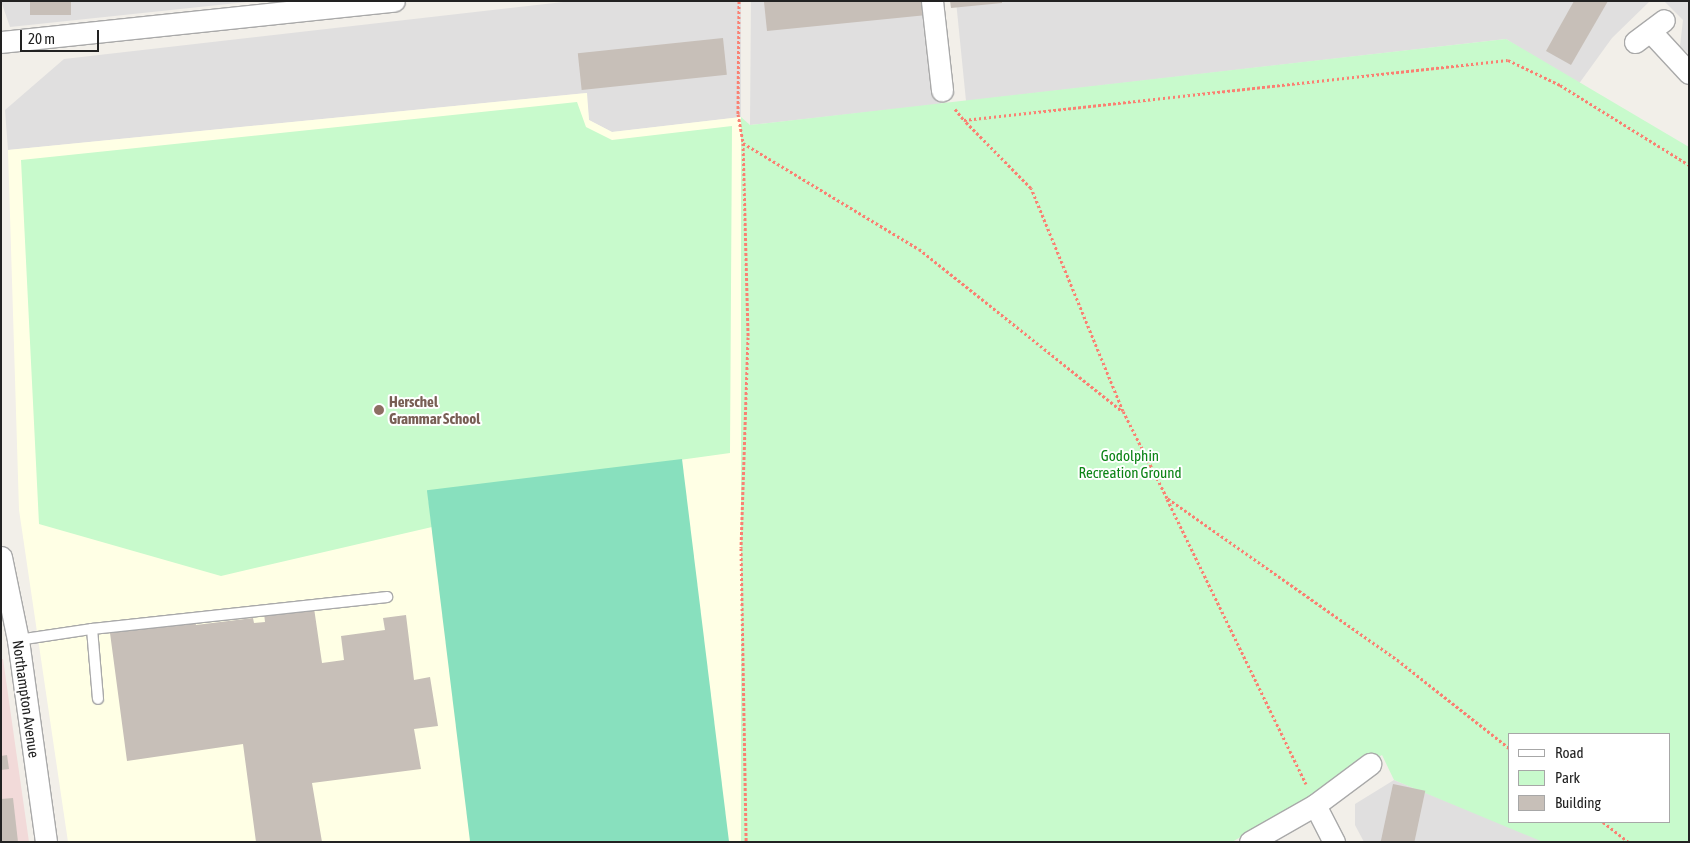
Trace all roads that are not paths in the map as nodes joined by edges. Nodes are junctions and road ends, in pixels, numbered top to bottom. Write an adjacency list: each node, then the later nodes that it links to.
1 (394, 1): 3 (street)
2 (932, 1): 7 (street)
3 (282, 8): 5 (street)
4 (1650, 32): 6 (street)
5 (1, 42)
6 (1689, 73)
7 (942, 90)
8 (1, 558): 11 (street, Northampton Avenue)
9 (387, 597): 10 (lane)
10 (92, 629): 11 (lane); 12 (lane)
11 (18, 640): 15 (street, Northampton Avenue)
12 (98, 699)
13 (1370, 764): 14 (street)
14 (1315, 805): 16 (street); 17 (street)
15 (46, 842)
16 (1250, 842)
17 (1334, 842)

